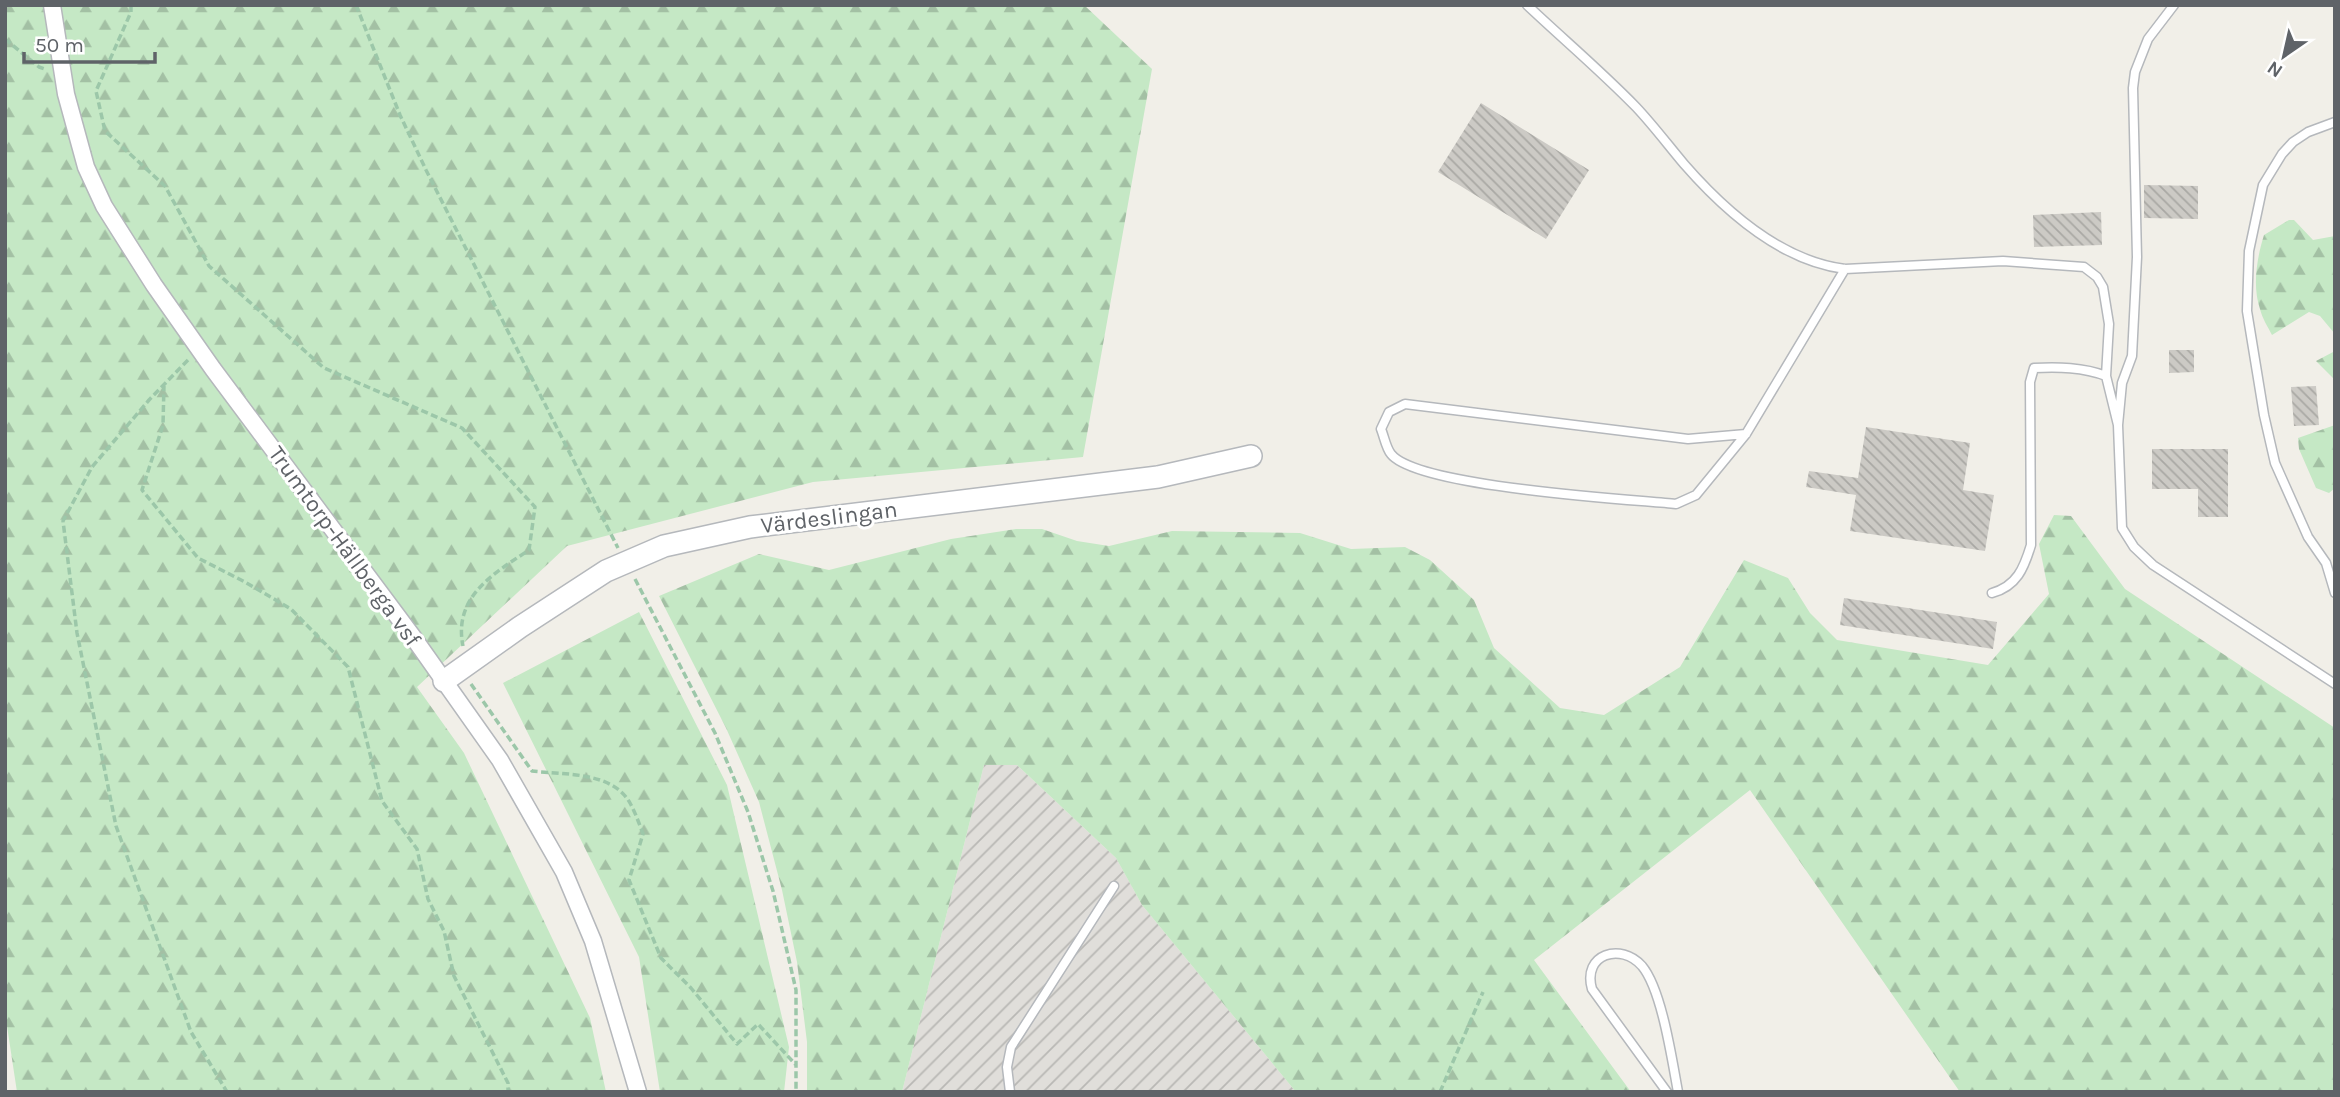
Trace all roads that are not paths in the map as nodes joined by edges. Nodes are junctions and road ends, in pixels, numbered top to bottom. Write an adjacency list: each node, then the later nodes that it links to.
1 (52, 5): 12 (street, Trumtorp-Hällberga vsf)
2 (1527, 5): 5 (lane)
3 (2175, 5): 7 (lane)
4 (2335, 122): 11 (lane)
5 (1845, 269): 6 (lane); 8 (lane)
6 (2106, 376): 7 (lane); 10 (lane)
7 (2118, 425): 13 (lane)
8 (1746, 435): 8 (lane)
9 (1251, 456): 12 (street, Värdeslingan)
10 (1992, 593)
11 (2335, 593)
12 (444, 681): 15 (street, Trumtorp-Hällberga vsf)
13 (2335, 684)
14 (1114, 886): 16 (lane)
15 (638, 1092)
16 (1010, 1092)
17 (1667, 1092): 18 (lane)
18 (1678, 1092)

